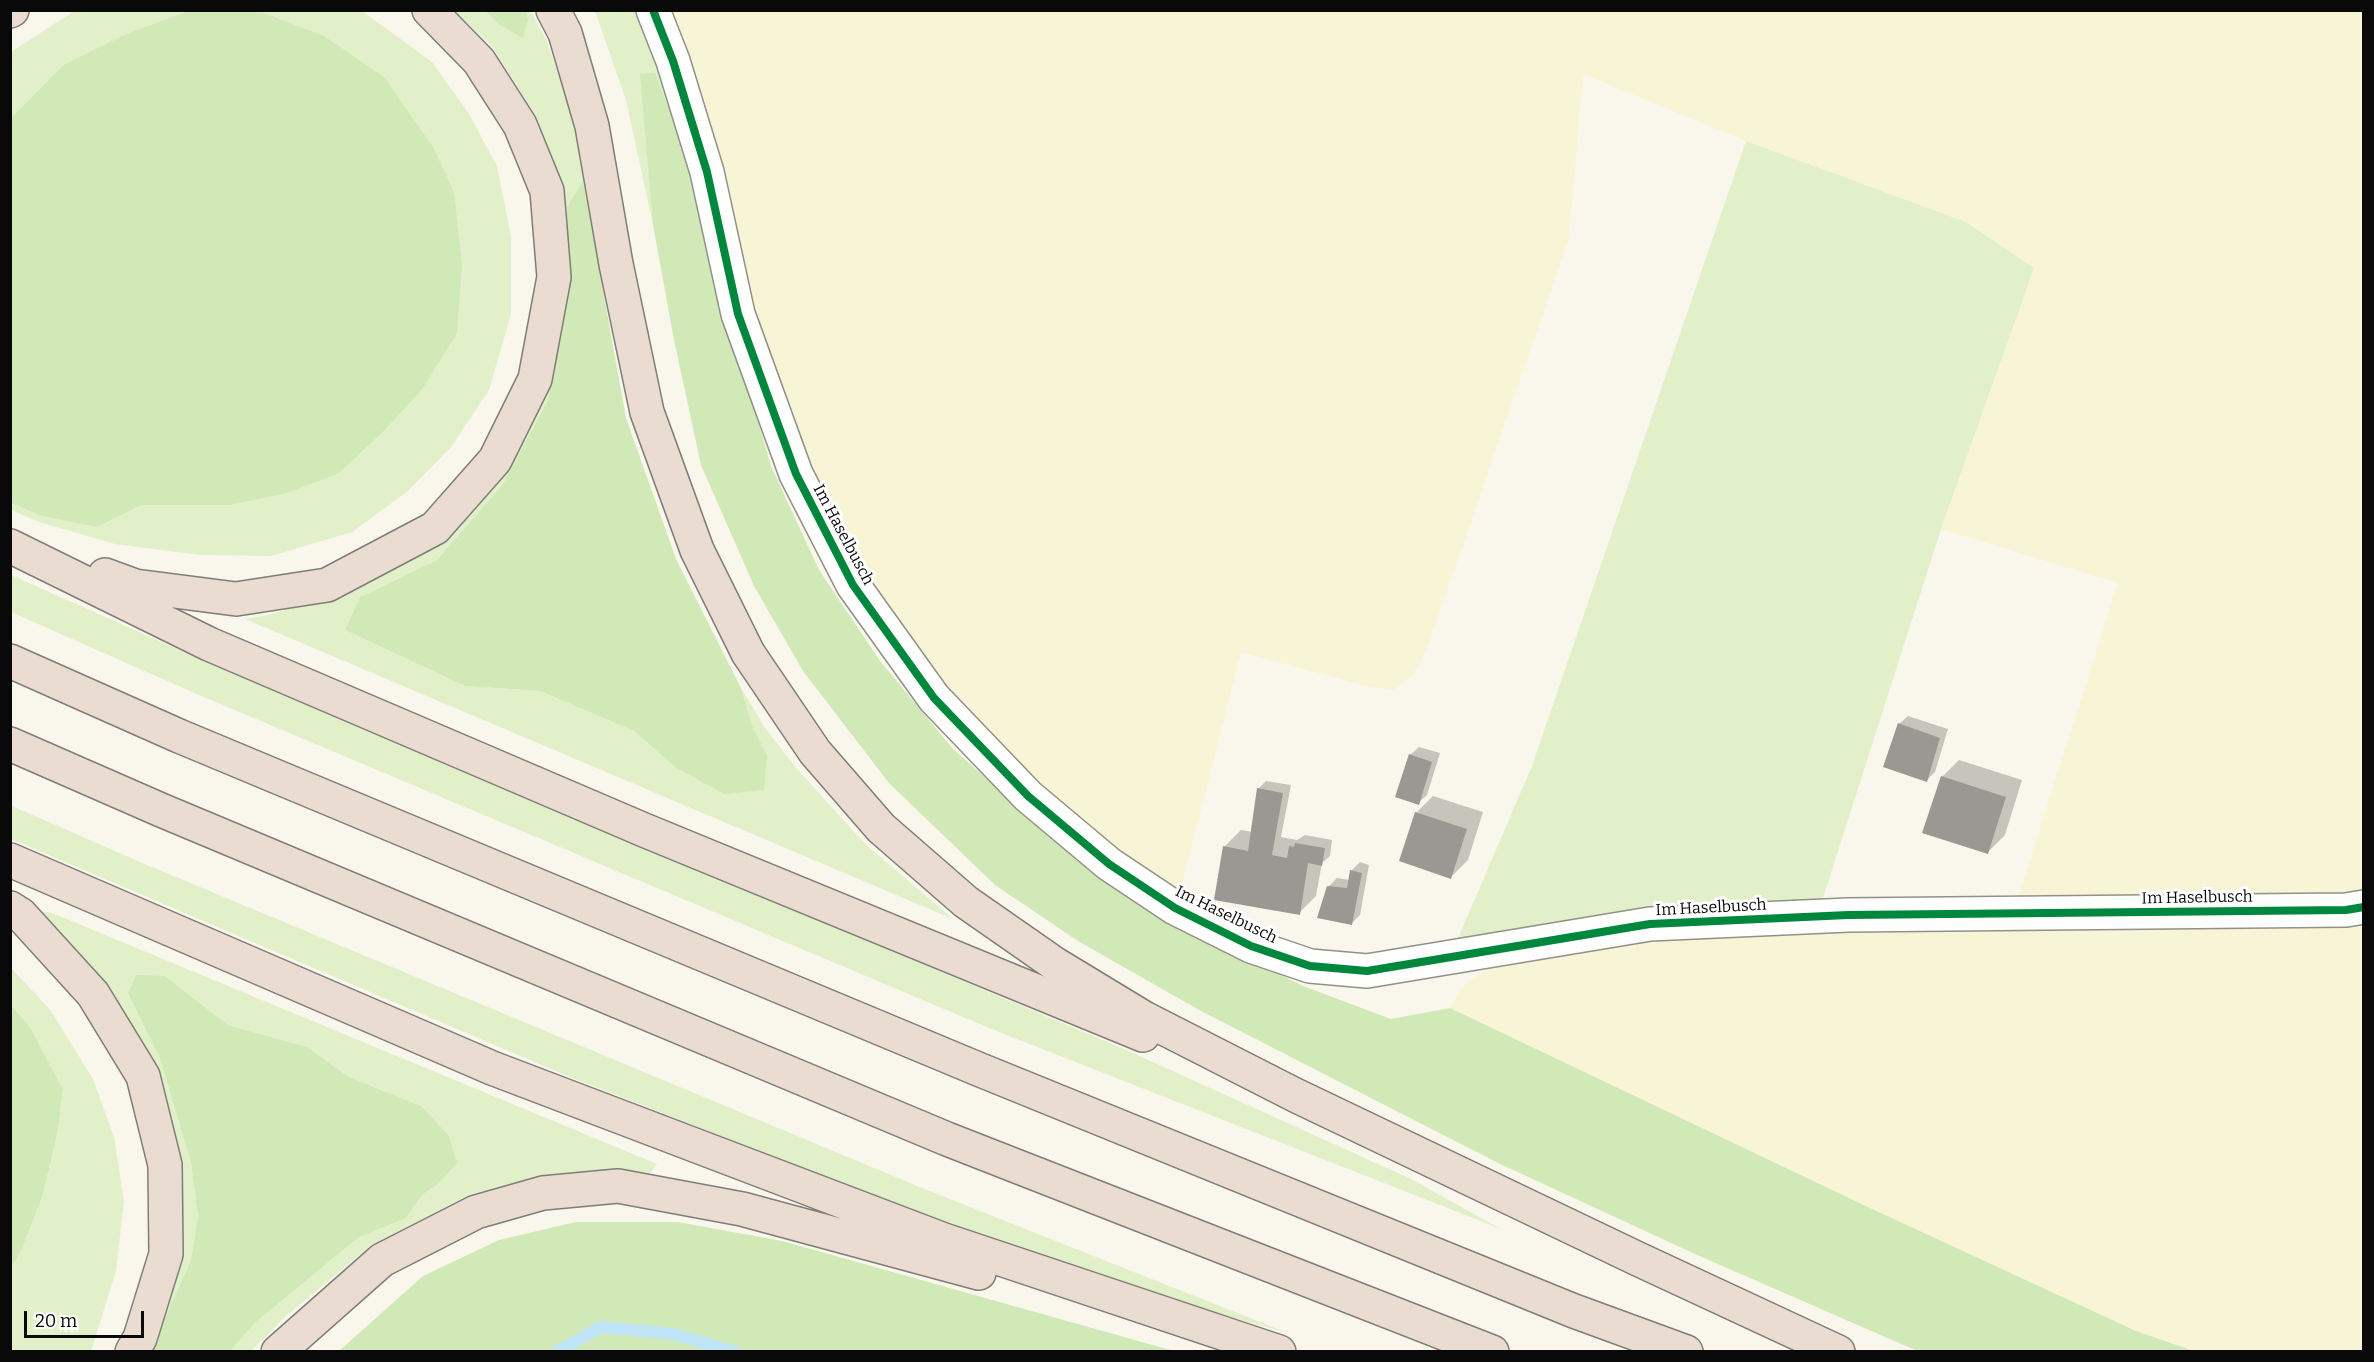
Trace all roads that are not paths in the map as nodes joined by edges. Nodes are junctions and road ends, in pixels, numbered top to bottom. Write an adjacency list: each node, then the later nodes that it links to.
1 (429, 10): 4 (highway)
2 (553, 10): 11 (highway)
3 (653, 10): 10 (street, Im Haselbusch)
4 (10, 538)
5 (10, 546): 11 (highway)
6 (10, 661): 17 (highway)
7 (10, 744): 16 (highway)
8 (10, 860): 15 (highway)
9 (10, 908): 12 (highway)
10 (2364, 908)
11 (1295, 1095): 18 (highway)
12 (132, 1352)
13 (278, 1352): 14 (highway)
14 (1257, 1352)
15 (1279, 1352)
16 (1492, 1352)
17 (1686, 1352)
18 (1838, 1352)

